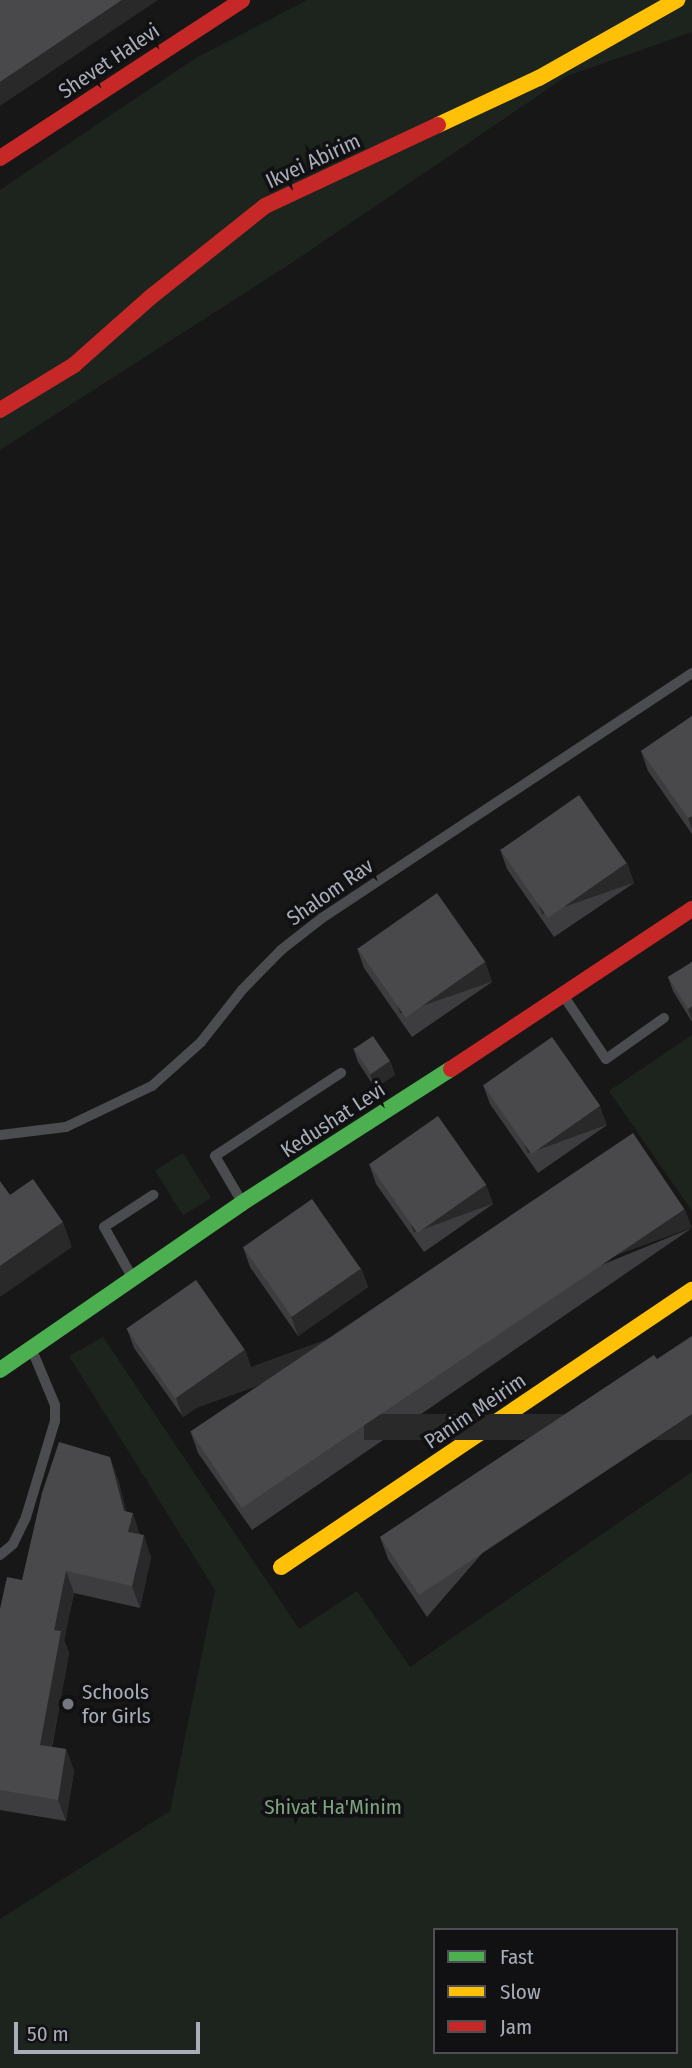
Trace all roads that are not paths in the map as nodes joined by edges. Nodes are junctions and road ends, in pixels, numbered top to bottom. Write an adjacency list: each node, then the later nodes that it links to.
1 (242, 0): 3 (street, Shevet Halevi)
2 (677, 0): 4 (street, Ikvei Abirim)
3 (0, 158)
4 (0, 410)
5 (692, 673): 10 (lane, Shalom Rav)
6 (692, 909): 7 (street, Kedushat Levi)
7 (564, 996): 8 (lane); 12 (street, Kedushat Levi)
8 (664, 1018)
9 (341, 1073): 12 (lane)
10 (0, 1135)
11 (153, 1195): 13 (lane)
12 (242, 1203): 13 (street, Kedushat Levi)
13 (132, 1278): 15 (street, Kedushat Levi)
14 (692, 1290): 18 (street, Panim Meirim)
15 (32, 1350): 16 (street, Kedushat Levi); 17 (lane)
16 (0, 1370)
17 (0, 1555)
18 (281, 1567)

